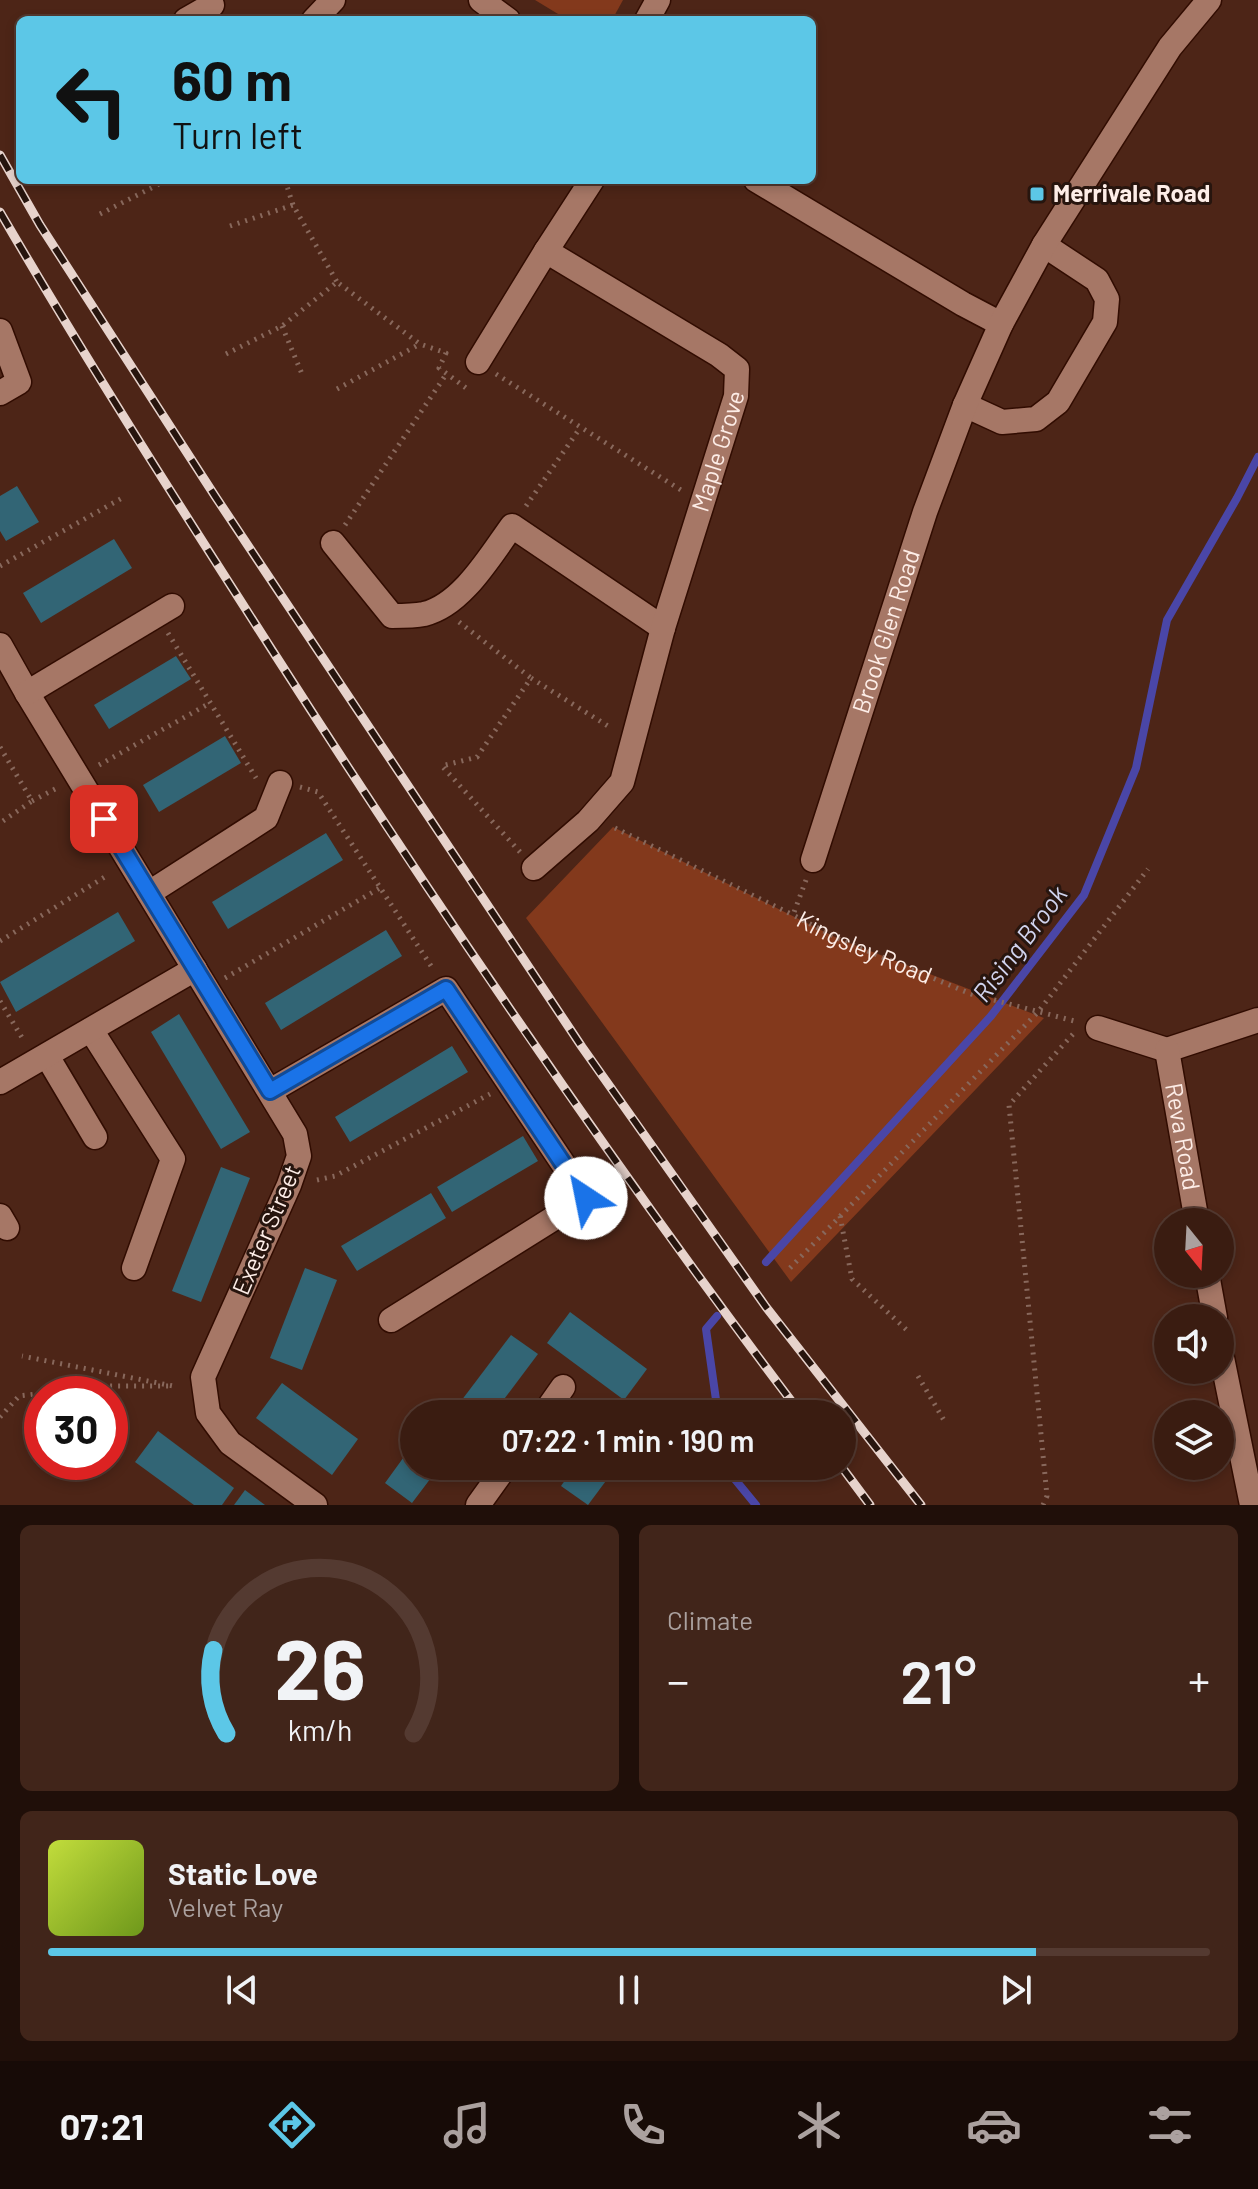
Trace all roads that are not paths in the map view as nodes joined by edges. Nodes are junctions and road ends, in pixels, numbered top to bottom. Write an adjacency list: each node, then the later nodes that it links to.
1 (333, 0): 6 (street)
2 (481, 0): 7 (street)
3 (1209, 0): 10 (street, Brook Glen Road)
4 (214, 8): 5 (street)
5 (195, 16)
6 (318, 16)
7 (503, 16)
8 (589, 184): 11 (street)
9 (763, 184): 12 (street)
10 (1044, 245): 12 (street, Brook Glen Road); 16 (street)
11 (546, 251): 14 (street); 19 (street, Maple Grove)
12 (1001, 324): 16 (street, Brook Glen Road)
13 (0, 331): 15 (street)
14 (478, 362)
15 (0, 393)
16 (965, 405): 23 (street, Brook Glen Road)
17 (333, 543): 19 (street)
18 (164, 610): 21 (street)
19 (663, 628): 24 (street, Maple Grove)
20 (0, 645): 21 (street, Exeter Street)
21 (27, 693): 25 (street, Exeter Street)
22 (276, 793): 25 (street)
23 (813, 860)
24 (534, 868)
25 (149, 893): 26 (street, Exeter Street)
26 (201, 978): 29 (street); 33 (street, Exeter Street)
27 (1258, 1020): 30 (street)
28 (1090, 1026): 30 (street)
29 (91, 1030): 31 (street); 36 (street)
30 (1167, 1050): 35 (street, Reva Road)
31 (42, 1059): 32 (street); 34 (street)
32 (0, 1082)
33 (270, 1091): 37 (street); 42 (street, Exeter Street)
34 (95, 1137)
35 (1195, 1208)
36 (134, 1268)
37 (391, 1320)
38 (1227, 1384): 44 (street)
39 (563, 1387): 40 (street)
40 (554, 1400)
41 (496, 1480): 43 (street)
42 (315, 1505)
43 (478, 1505)
44 (1252, 1505)

